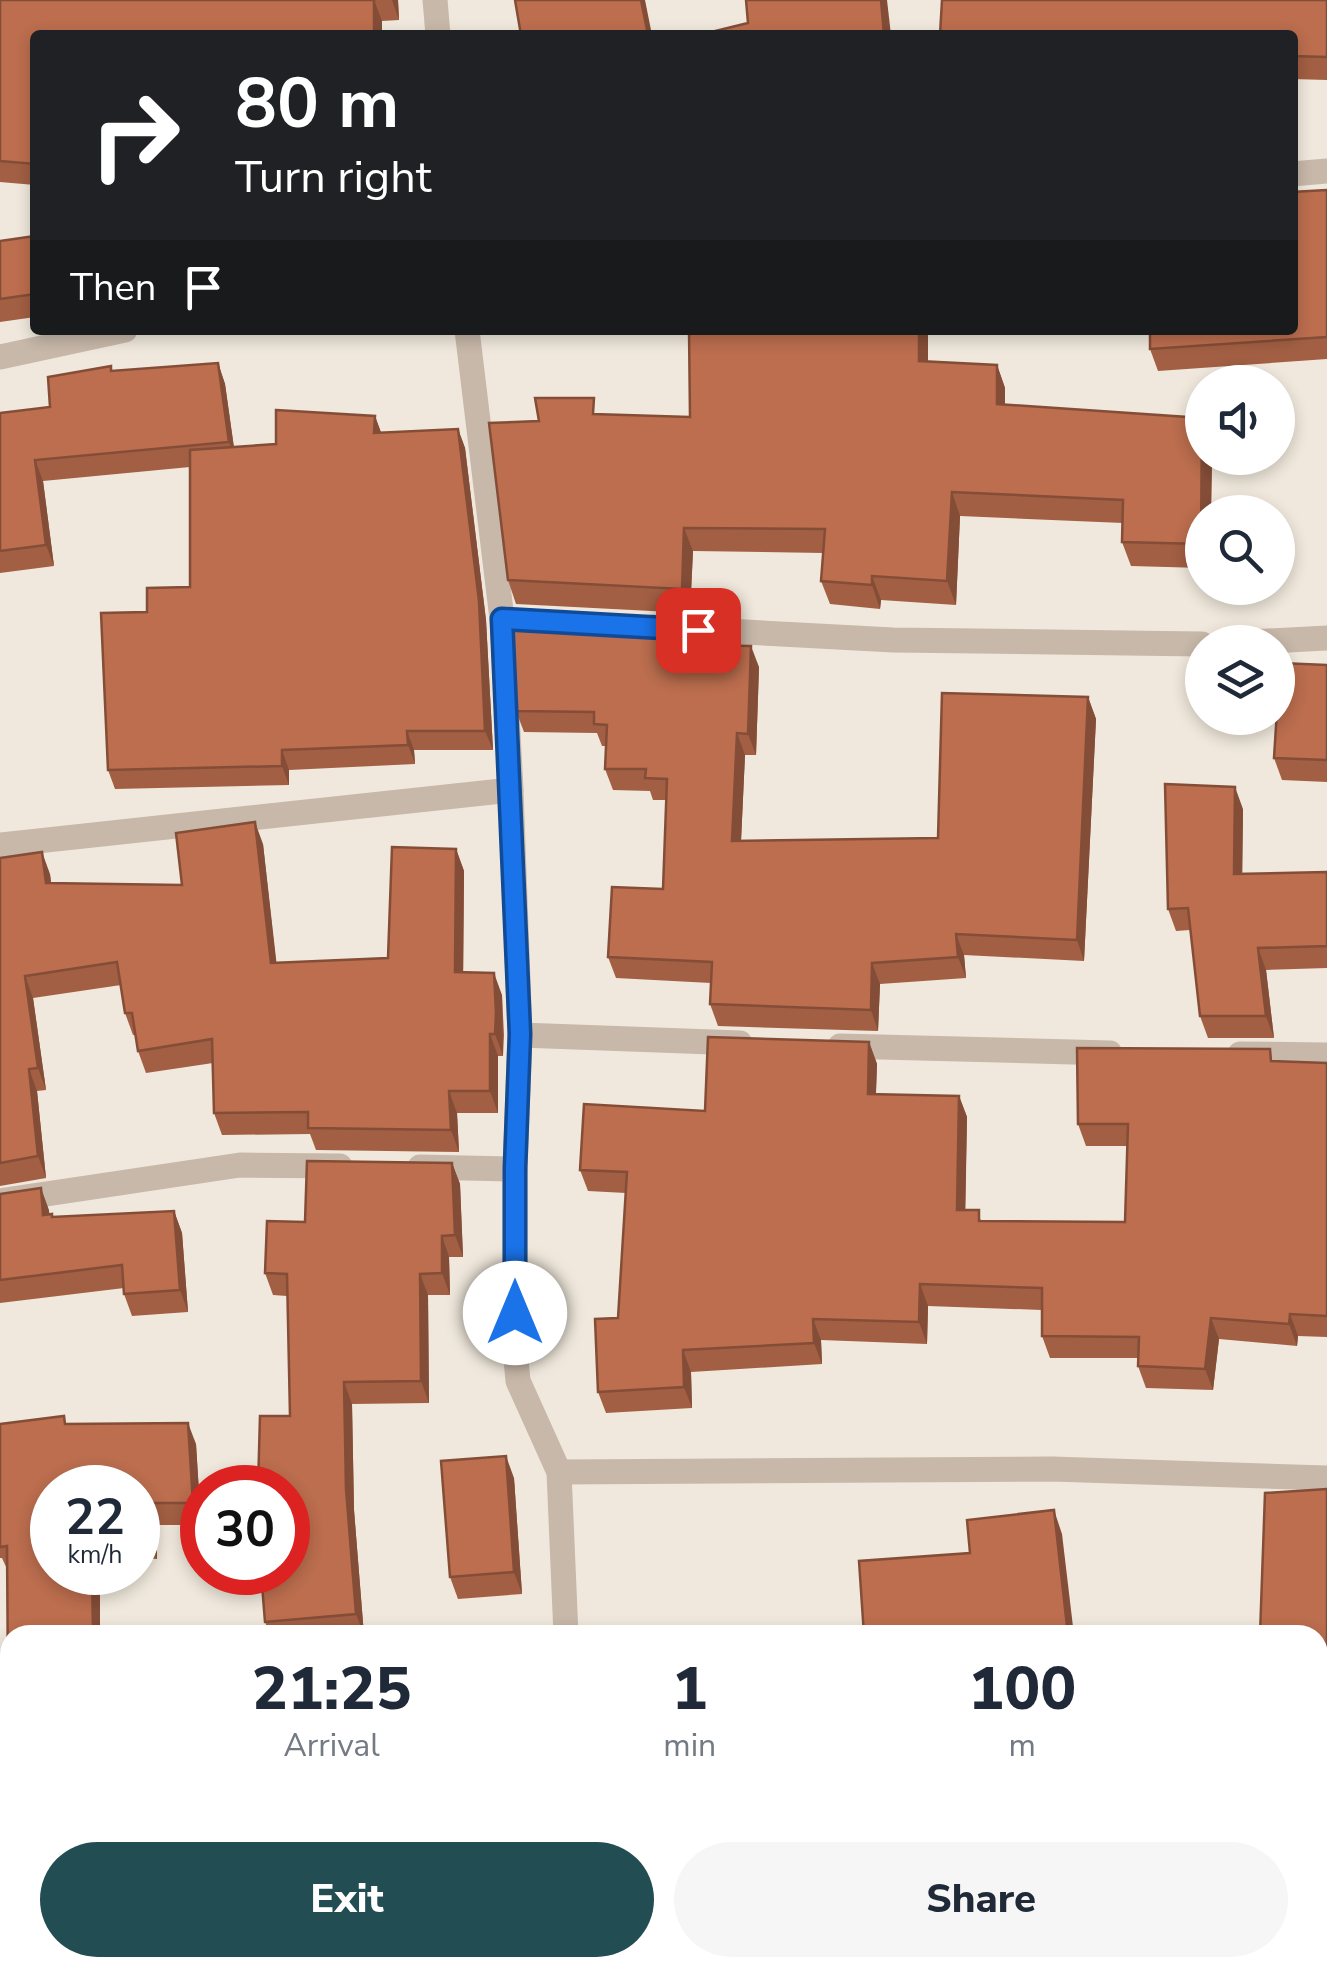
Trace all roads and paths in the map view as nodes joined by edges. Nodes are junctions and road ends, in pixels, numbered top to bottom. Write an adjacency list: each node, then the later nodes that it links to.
1 (435, 0): 2 (street)
2 (438, 30)
3 (1327, 171): 4 (street)
4 (1298, 173)
5 (103, 335): 7 (street)
6 (468, 335): 12 (street)
7 (0, 357)
8 (620, 625): 11 (street)
9 (1327, 638): 10 (street)
10 (1295, 640)
11 (1185, 644)
12 (511, 790): 13 (street); 14 (street)
13 (0, 845)
14 (520, 1034): 15 (street); 22 (street)
15 (775, 1044)
16 (814, 1045): 17 (street)
17 (1144, 1054)
18 (1221, 1054): 19 (street)
19 (1327, 1056)
20 (358, 1166): 23 (street)
21 (397, 1167): 22 (street)
22 (515, 1168): 24 (street)
23 (0, 1201)
24 (558, 1472): 25 (street); 26 (street)
25 (1327, 1478)
26 (566, 1625)

